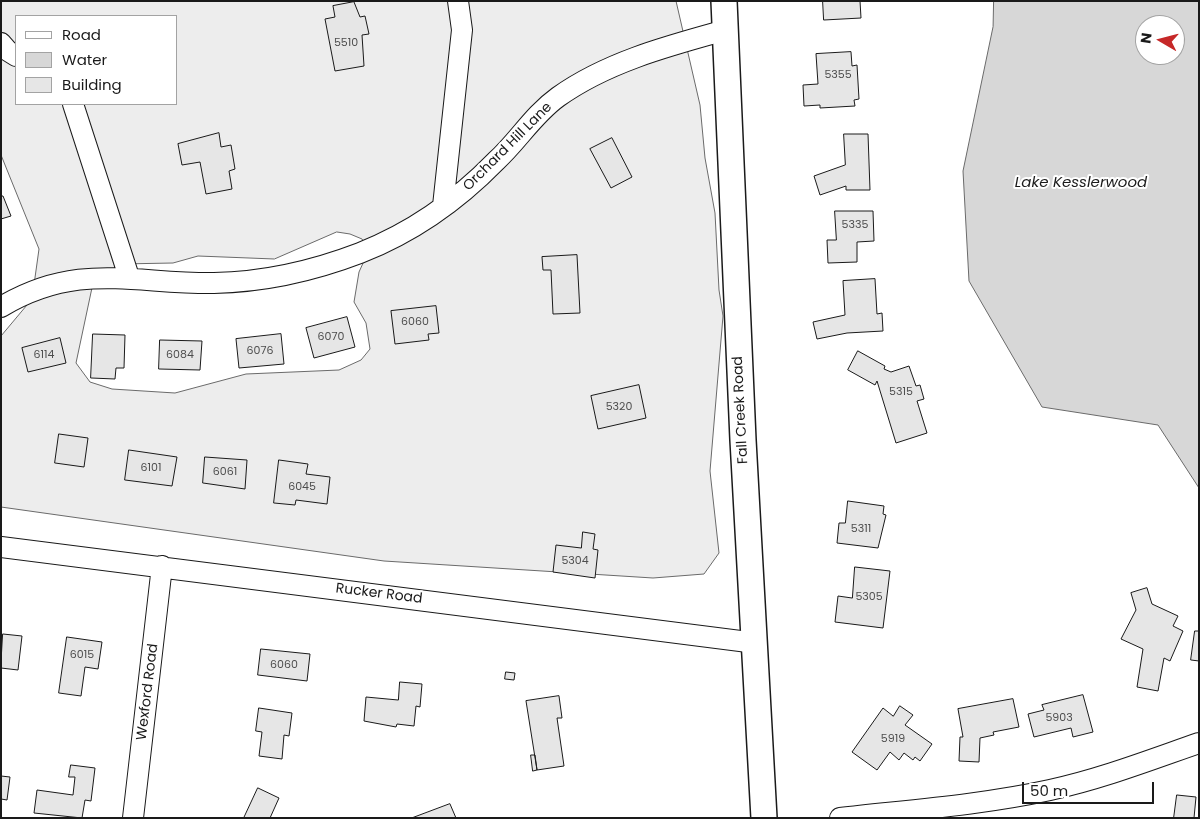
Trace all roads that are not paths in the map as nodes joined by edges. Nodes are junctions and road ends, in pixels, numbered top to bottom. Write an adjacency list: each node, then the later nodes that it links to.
1 (458, 1): 7 (street)
2 (724, 1): 3 (main road, Fall Creek Road)
3 (726, 30): 7 (street, Orchard Hill Lane); 12 (main road, Fall Creek Road)
4 (1, 43): 5 (street)
5 (15, 55)
6 (73, 105): 8 (street)
7 (443, 206): 8 (street, Orchard Hill Lane)
8 (128, 277): 9 (street, Orchard Hill Lane)
9 (1, 307)
10 (1, 546): 11 (street, Rucker Road)
11 (162, 566): 12 (street, Rucker Road); 14 (street, Wexford Road)
12 (756, 643): 15 (main road, Fall Creek Road)
13 (1199, 743): 16 (street)
14 (133, 818)
15 (764, 818)
16 (840, 818)

